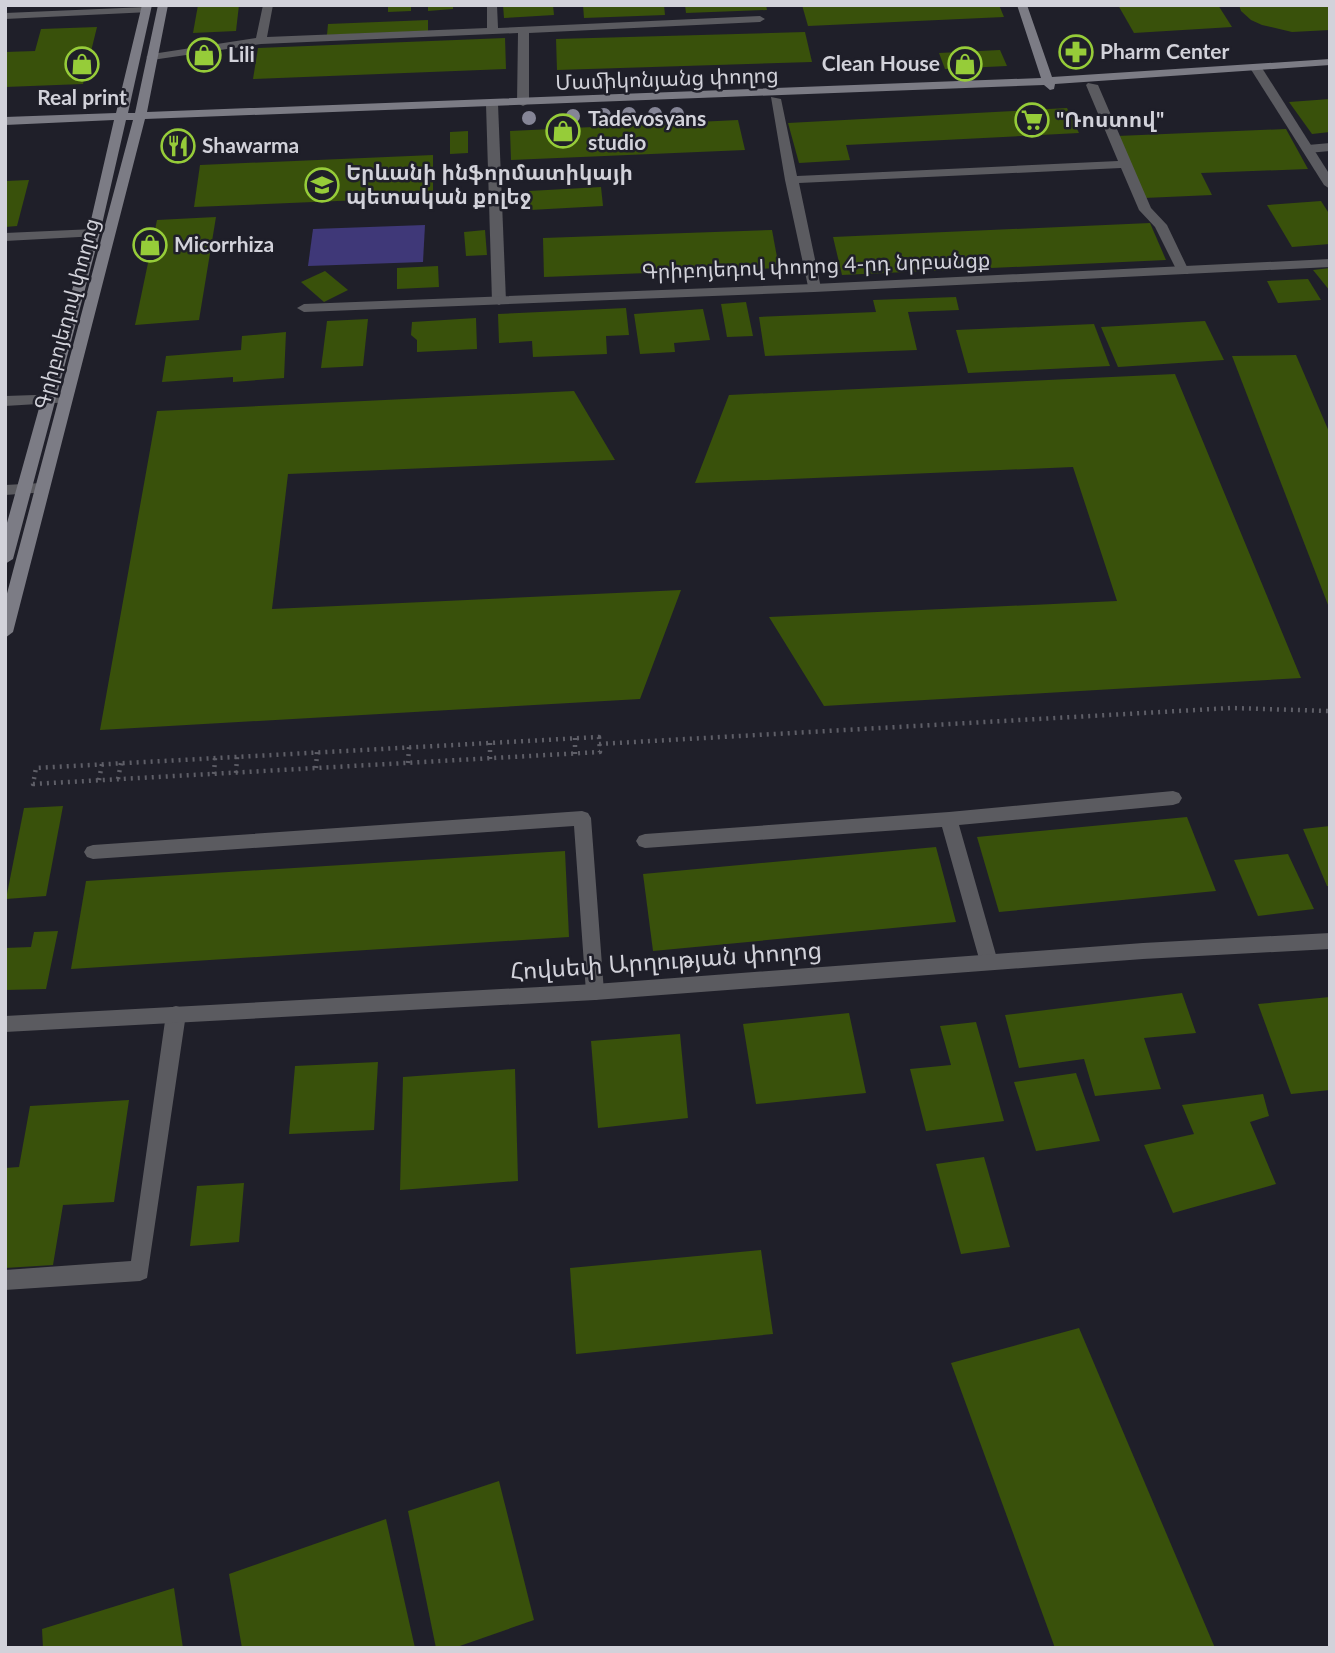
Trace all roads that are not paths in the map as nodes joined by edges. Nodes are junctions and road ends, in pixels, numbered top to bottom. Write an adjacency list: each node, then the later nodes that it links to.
1 (163, 5): 11 (street, Գրիբոյեդով փողոց)
2 (268, 5): 10 (street)
3 (492, 5): 9 (street)
4 (1022, 5): 15 (street)
5 (146, 8): 6 (street); 22 (street, Գրիբոյեդով փողոց)
6 (5, 16)
7 (760, 19): 8 (street)
8 (524, 30): 9 (street); 18 (street)
9 (493, 31): 10 (street)
10 (261, 41): 11 (street)
11 (152, 57): 20 (street, Գրիբոյեդով փողոց)
12 (1330, 62): 14 (street, Մամիկոնյանց փողոց)
13 (1330, 68): 14 (street, Մամիկոնյանց փողոց)
14 (1258, 71): 15 (street, Մամիկոնյանց փողոց); 16 (street, Մամիկոնյանց փողոց); 25 (street)
15 (1049, 85): 16 (street, Մամիկոնյանց փողոց); 17 (street, Մամիկոնյանց փողոց); 18 (street, Մամիկոնյանց փողոց)
16 (1092, 85): 26 (street)
17 (775, 99): 19 (street, Մամիկոնյանց փողոց); 27 (street)
18 (523, 103): 19 (street, Մամիկոնյանց փողոց)
19 (492, 107): 20 (street, Մամիկոնյանց փողոց); 34 (street)
20 (138, 120): 22 (street, Մամիկոնյանց փողոց); 36 (street, Գրիբոյեդով փողոց)
21 (5, 121): 22 (street, Մամիկոնյանց փողոց)
22 (121, 121): 23 (street, Մամիկոնյանց փողոց); 29 (street, Գրիբոյեդով փողոց)
23 (5, 128)
24 (1330, 147): 25 (street)
25 (1308, 149): 28 (street)
26 (1124, 164): 27 (street); 32 (street)
27 (791, 180): 33 (street)
28 (1330, 185)
29 (94, 233): 30 (street); 37 (street, Գրիբոյեդով փողոց)
30 (5, 237)
31 (1330, 263): 32 (street, Գրիբոյեդով փողոց 4-րդ նրբանցք)
32 (1183, 271): 33 (street, Գրիբոյեդով փողոց 4-րդ նրբանցք)
33 (814, 288): 34 (street, Գրիբոյեդով փողոց 4-րդ նրբանցք)
34 (499, 301): 35 (street, Գրիբոյեդով փողոց 4-րդ նրբանցք)
35 (304, 308)
36 (66, 399): 37 (street); 39 (street, Գրիբոյեդով փողոց)
37 (49, 400): 38 (street); 40 (street, Գրիբոյեդով փողոց)
38 (5, 401)
39 (42, 488): 40 (street); 43 (street, Գրիբոյեդով փողոց)
40 (24, 489): 41 (street); 42 (street, Գրիբոյեդով փողոց)
41 (5, 490)
42 (5, 559)
43 (5, 632)
44 (1173, 798): 45 (street)
45 (949, 819): 46 (street); 49 (street)
46 (645, 841)
47 (93, 852): 50 (street)
48 (1330, 941): 49 (street, Հովսեփ Արղության փողոց)
49 (989, 962): 50 (street, Հովսեփ Արղության փողոց)
50 (595, 992): 51 (street, Հովսեփ Արղության փողոց)
51 (176, 1014): 52 (street, Հովսեփ Արղության փողոց); 53 (street)
52 (5, 1024)
53 (5, 1280)

